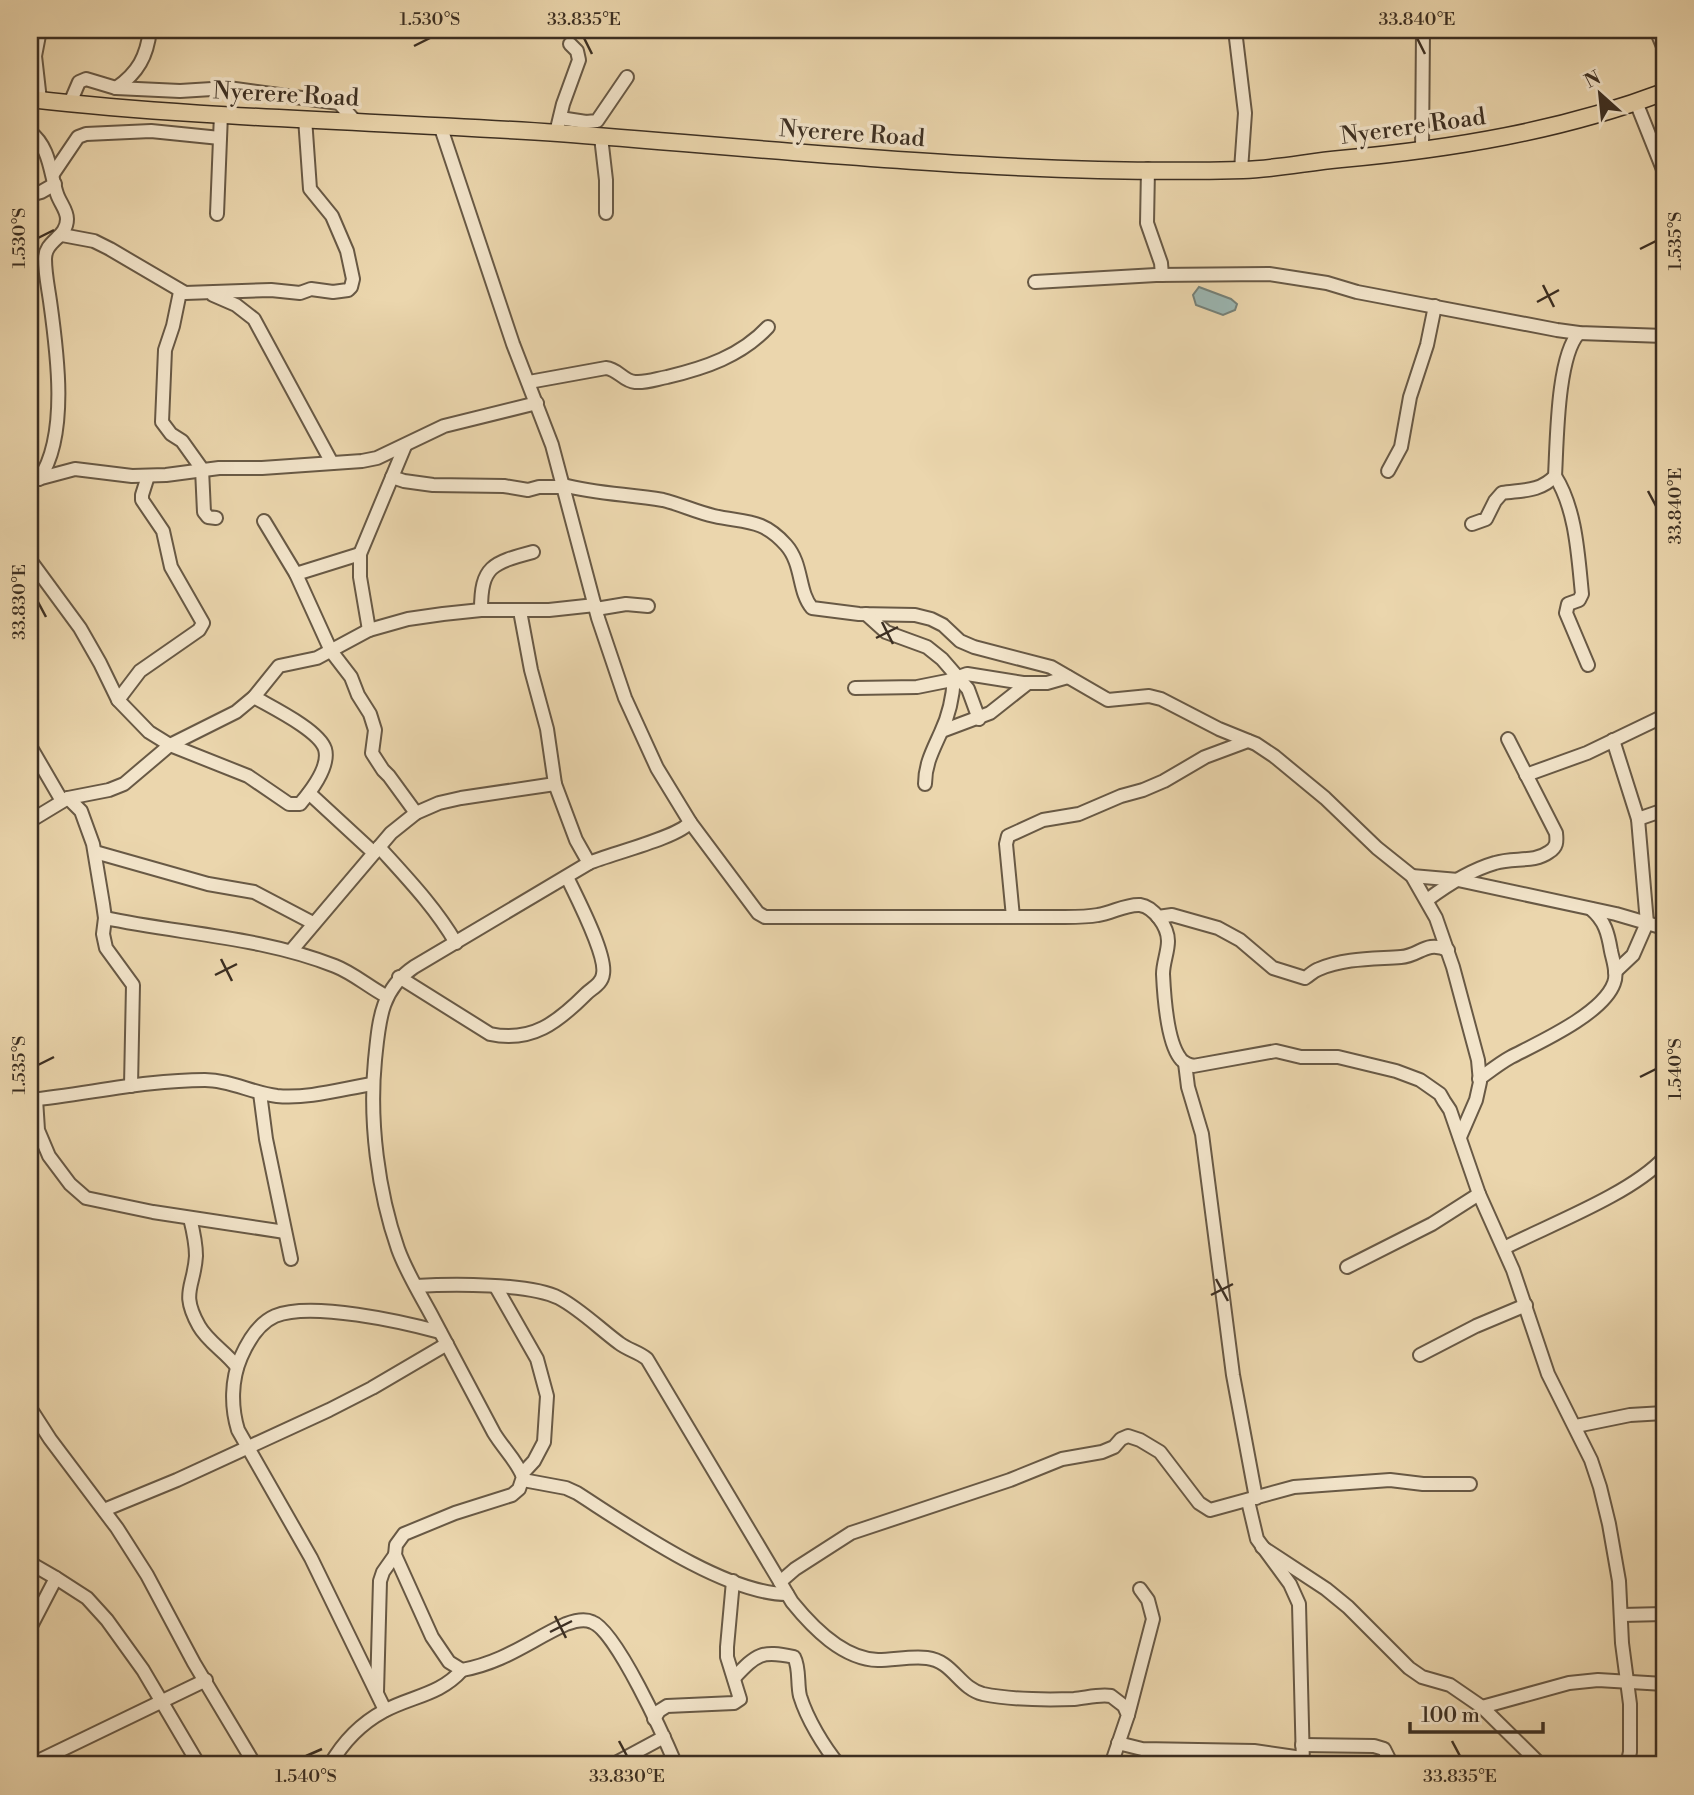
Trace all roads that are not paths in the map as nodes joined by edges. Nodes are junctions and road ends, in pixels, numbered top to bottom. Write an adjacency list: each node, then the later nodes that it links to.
1 (40, 30): 11 (street)
2 (150, 30): 9 (street)
3 (1235, 30): 24 (street)
4 (1423, 30): 22 (street)
5 (1656, 30): 7 (street)
6 (570, 44): 18 (street)
7 (1664, 49)
8 (627, 77): 18 (street)
9 (116, 88): 13 (street); 16 (street)
10 (1664, 92): 12 (main road, Nyerere Road)
11 (35, 99): 13 (main road, Nyerere Road)
12 (1636, 102): 22 (main road, Nyerere Road); 25 (street)
13 (70, 103): 14 (main road, Nyerere Road)
14 (221, 114): 15 (main road, Nyerere Road); 21 (street)
15 (305, 118): 16 (main road, Nyerere Road); 34 (street)
16 (355, 121): 17 (main road, Nyerere Road)
17 (440, 125): 18 (main road, Nyerere Road); 39 (street)
18 (558, 126): 20 (main road, Nyerere Road)
19 (30, 132): 26 (street)
20 (601, 137): 23 (main road, Nyerere Road); 28 (street)
21 (220, 138): 26 (street); 29 (street)
22 (1422, 151): 24 (main road, Nyerere Road)
23 (1148, 169): 24 (main road, Nyerere Road); 31 (street)
24 (1241, 170)
25 (1664, 172)
26 (54, 179): 27 (street); 30 (street)
27 (30, 195)
28 (606, 213)
29 (217, 214)
30 (62, 235): 33 (street); 48 (street)
31 (1162, 275): 32 (street); 35 (street)
32 (1035, 282)
33 (180, 292): 34 (street); 43 (street)
34 (206, 293): 42 (street)
35 (1435, 306): 37 (street); 44 (street)
36 (768, 327): 39 (street)
37 (1579, 333): 38 (street); 46 (street)
38 (1664, 336)
39 (529, 382): 40 (street)
40 (537, 403): 41 (street); 49 (street)
41 (405, 446): 42 (street); 47 (street)
42 (332, 463): 43 (street)
43 (202, 469): 45 (street); 50 (street)
44 (1388, 471)
45 (148, 475): 48 (street); 70 (street)
46 (1555, 476): 52 (street); 64 (street)
47 (392, 477): 49 (street); 54 (street)
48 (34, 480)
49 (563, 486): 57 (street); 61 (street)
50 (216, 518)
51 (264, 521): 56 (street)
52 (1472, 524)
53 (533, 552): 59 (street)
54 (359, 554): 56 (street); 62 (street)
55 (30, 560): 70 (street)
56 (296, 574): 63 (street)
57 (595, 607): 58 (street); 60 (street); 88 (street)
58 (648, 607)
59 (481, 610): 60 (street); 62 (street)
60 (520, 611): 80 (street)
61 (866, 614): 65 (street); 66 (street)
62 (369, 630): 63 (street)
63 (331, 651): 69 (street); 85 (street)
64 (1588, 665)
65 (1068, 677): 67 (street); 76 (street)
66 (956, 678): 67 (street); 68 (street); 72 (street); 73 (street)
67 (1028, 683): 72 (street)
68 (855, 688)
69 (254, 697): 77 (street); 82 (street)
70 (118, 700): 77 (street)
71 (1664, 716): 75 (street)
72 (979, 719): 73 (street)
73 (942, 731): 81 (street)
74 (1508, 740): 79 (street)
75 (1614, 740): 79 (street); 86 (street)
76 (1248, 741): 92 (street); 97 (street)
77 (170, 745): 82 (street); 83 (street)
78 (30, 746): 83 (street)
79 (1526, 775): 94 (street)
80 (555, 784): 85 (street); 91 (street)
81 (925, 784)
82 (309, 793): 89 (street)
83 (65, 799): 87 (street); 90 (street)
84 (1664, 810): 86 (street)
85 (415, 813): 89 (street)
86 (1638, 819): 101 (street)
87 (30, 821)
88 (690, 822): 91 (street); 97 (street)
89 (376, 850): 100 (street); 103 (street)
90 (95, 852): 99 (street); 100 (street)
91 (589, 863): 93 (street)
92 (1412, 876): 94 (street); 95 (street)
93 (567, 877): 103 (street); 107 (street)
94 (1458, 880): 95 (street); 96 (street)
95 (1427, 900): 104 (street)
96 (1590, 909): 101 (street); 106 (street)
97 (1013, 917): 98 (street)
98 (1158, 917): 104 (street); 109 (street)
99 (105, 918): 105 (street); 112 (street)
100 (313, 922): 105 (street)
101 (1647, 923): 102 (street); 106 (street)
102 (1664, 928)
103 (456, 943): 107 (street)
104 (1448, 950): 110 (street)
105 (290, 951): 108 (street)
106 (1615, 972): 110 (street)
107 (399, 977): 108 (street)
108 (386, 996): 111 (street)
109 (1185, 1063): 115 (street); 136 (street)
110 (1479, 1079): 115 (street)
111 (372, 1084): 113 (street); 123 (street)
112 (131, 1086): 113 (street); 114 (street)
113 (260, 1093): 119 (street)
114 (33, 1100): 118 (street)
115 (1460, 1137): 117 (street)
116 (1664, 1158): 120 (street)
117 (1479, 1194): 120 (street); 122 (street)
118 (190, 1218): 119 (street); 129 (street)
119 (285, 1232): 121 (street)
120 (1504, 1248): 125 (street)
121 (291, 1259)
122 (1347, 1267)
123 (416, 1286): 124 (street); 126 (street)
124 (496, 1287): 134 (street); 143 (street)
125 (1526, 1306): 128 (street); 132 (street)
126 (440, 1332): 127 (street); 129 (street)
127 (447, 1344): 133 (street); 134 (street)
128 (1420, 1355)
129 (237, 1367): 133 (street)
130 (30, 1408): 137 (street)
131 (1664, 1413): 132 (street)
132 (1576, 1426): 146 (street)
133 (246, 1448): 137 (street); 153 (street)
134 (523, 1477): 139 (street); 142 (street)
135 (1470, 1484): 136 (street)
136 (1252, 1500): 138 (street); 143 (street)
137 (104, 1510): 150 (street)
138 (1262, 1547): 155 (street); 161 (street)
139 (395, 1555): 148 (street); 153 (street)
140 (30, 1563): 141 (street)
141 (57, 1578): 147 (street); 154 (street)
142 (733, 1581): 143 (street); 149 (street)
143 (784, 1588): 157 (street)
144 (1140, 1589): 157 (street)
145 (1664, 1614): 146 (street)
146 (1622, 1615): 151 (street)
147 (30, 1629)
148 (462, 1670): 156 (street); 158 (street)
149 (734, 1678): 158 (street); 168 (street)
150 (205, 1680): 154 (street); 164 (street)
151 (1628, 1682): 152 (street); 155 (street); 172 (street)
152 (1664, 1685)
153 (377, 1696): 156 (street)
154 (162, 1700): 162 (street); 163 (street)
155 (1482, 1707): 171 (street)
156 (385, 1710): 165 (street)
157 (1128, 1715): 160 (street)
158 (654, 1719): 159 (street)
159 (664, 1737): 166 (street); 167 (street)
160 (1118, 1743): 161 (street); 169 (street)
161 (1302, 1756): 170 (street)
162 (30, 1765)
163 (198, 1765)
164 (255, 1765)
165 (330, 1765)
166 (612, 1765)
167 (676, 1765)
168 (839, 1765)
169 (1111, 1765)
170 (1392, 1765)
171 (1541, 1765)
172 (1627, 1765)

